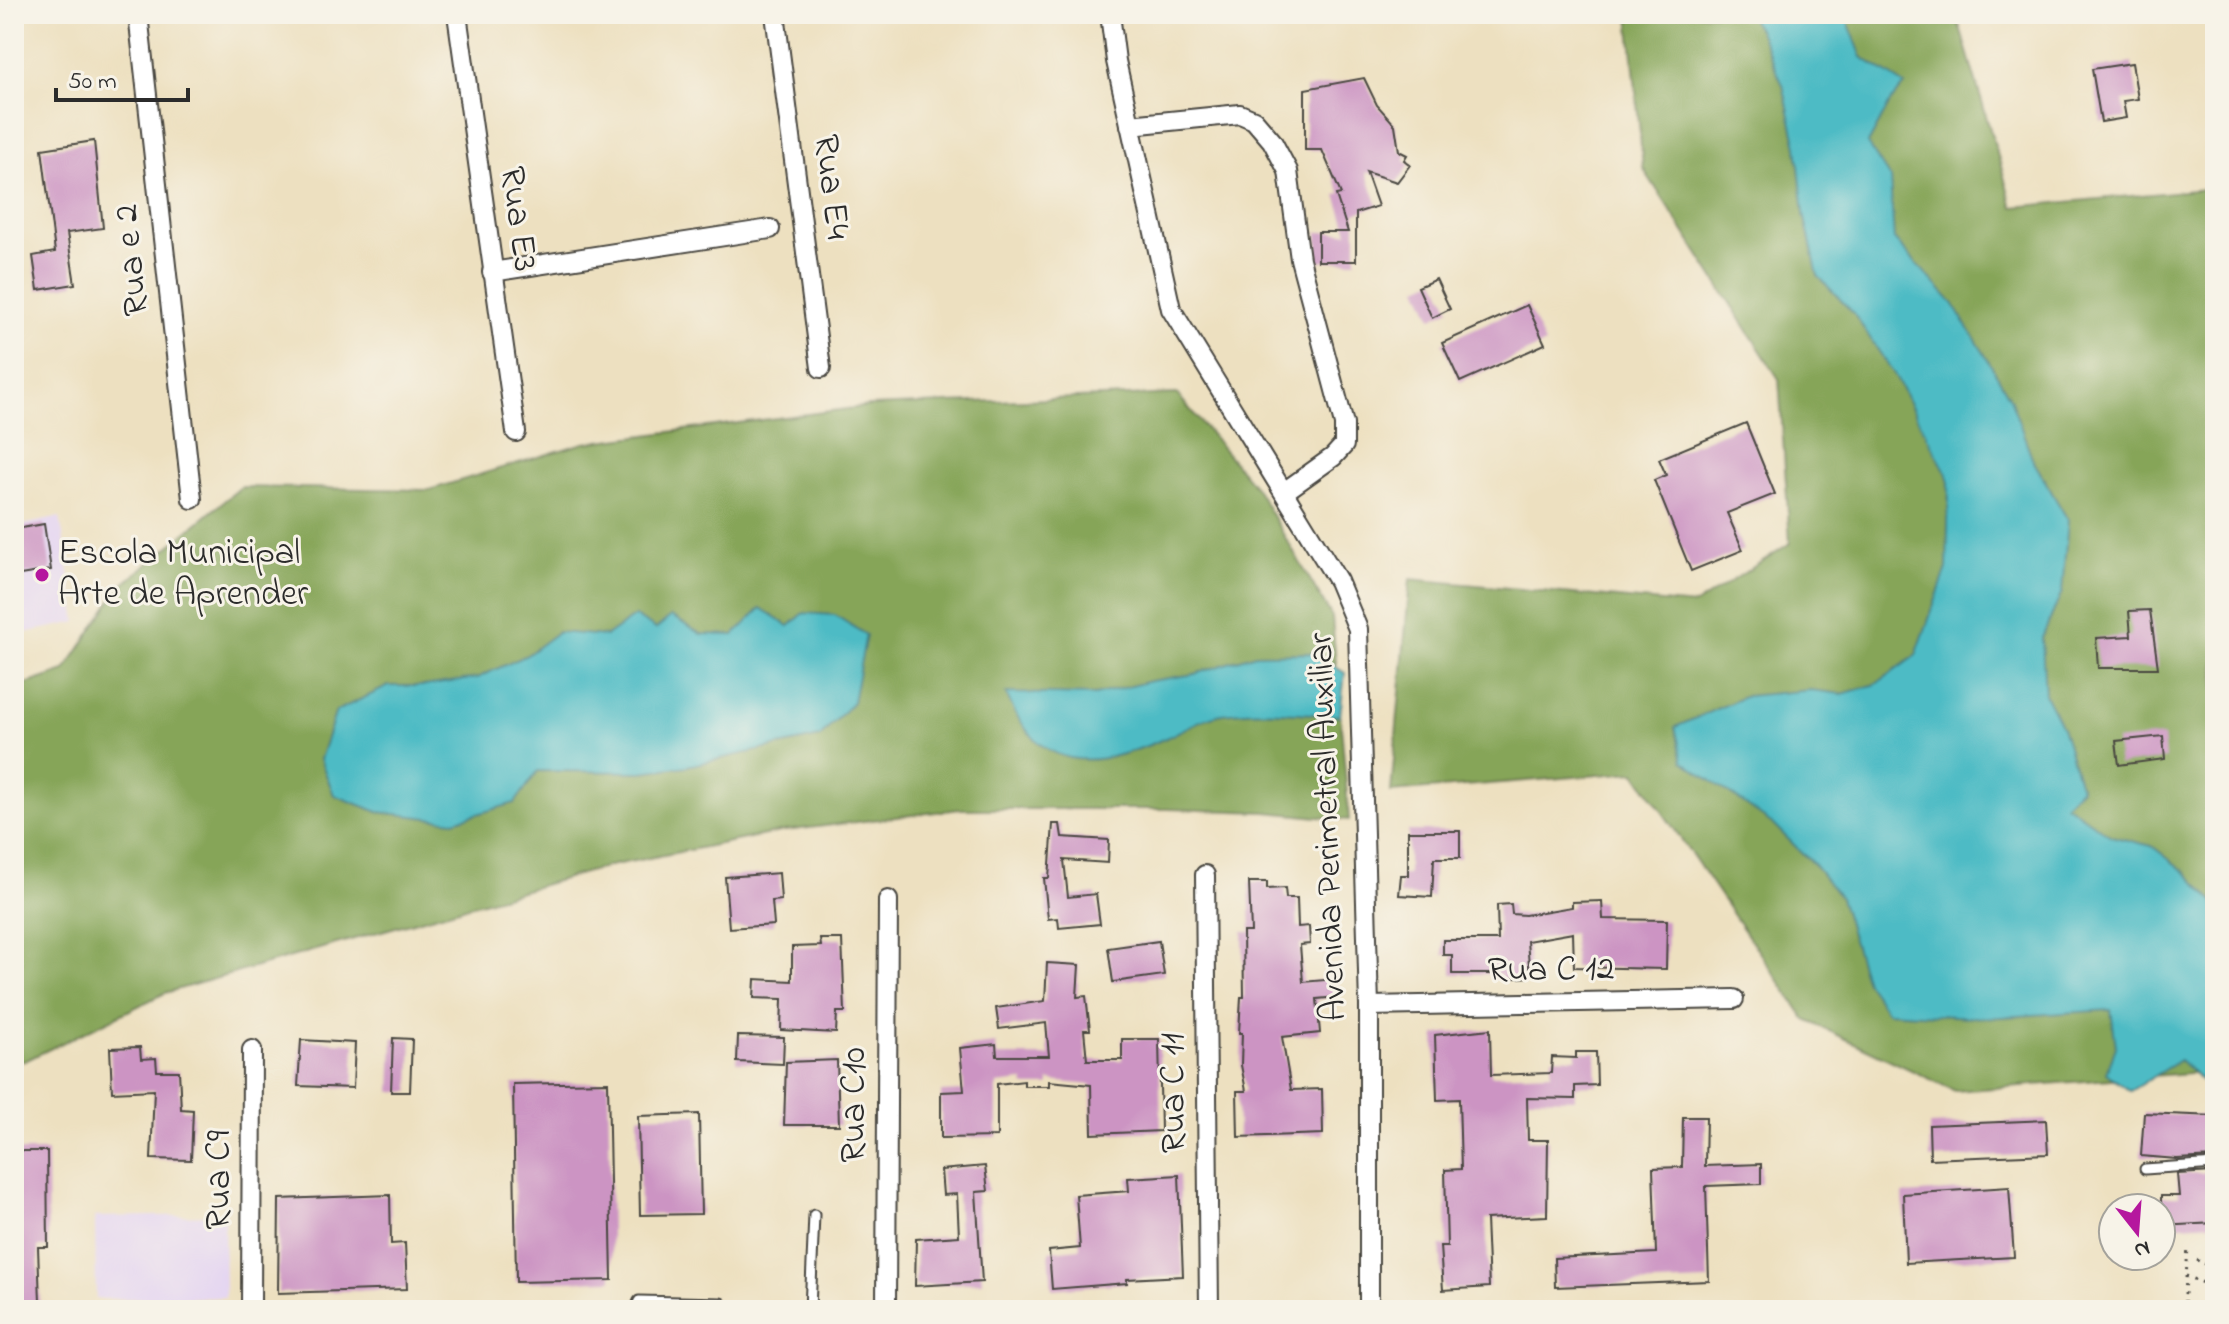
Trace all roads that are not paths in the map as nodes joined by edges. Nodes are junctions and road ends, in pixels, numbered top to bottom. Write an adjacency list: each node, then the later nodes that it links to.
1 (138, 14): 11 (street, Rua e 2)
2 (457, 14): 7 (street, Rua E3)
3 (775, 14): 8 (street, Rua E4)
4 (1110, 14): 5 (street, Avenida Perimetral Auxiliar)
5 (1130, 125): 10 (street, Avenida Perimetral Auxiliar); 10 (street)
6 (770, 229): 7 (street)
7 (492, 272): 9 (street, Rua E3)
8 (821, 368)
9 (516, 432)
10 (1284, 492): 15 (street, Avenida Perimetral Auxiliar)
11 (192, 499)
12 (1205, 875): 26 (street, Rua C 11)
13 (888, 900): 20 (street, Rua C10)
14 (1734, 999): 15 (street, Rua C 12)
15 (1369, 1006): 27 (street, Avenida Perimetral Auxiliar)
16 (252, 1050): 21 (street, Rua C9)
17 (2215, 1164): 18 (lane)
18 (2145, 1169)
19 (814, 1215): 24 (lane)
20 (886, 1309): 25 (lane)
21 (251, 1310)
22 (635, 1310): 23 (lane)
23 (726, 1310)
24 (810, 1310)
25 (959, 1310)
26 (1209, 1310)
27 (1369, 1310)

